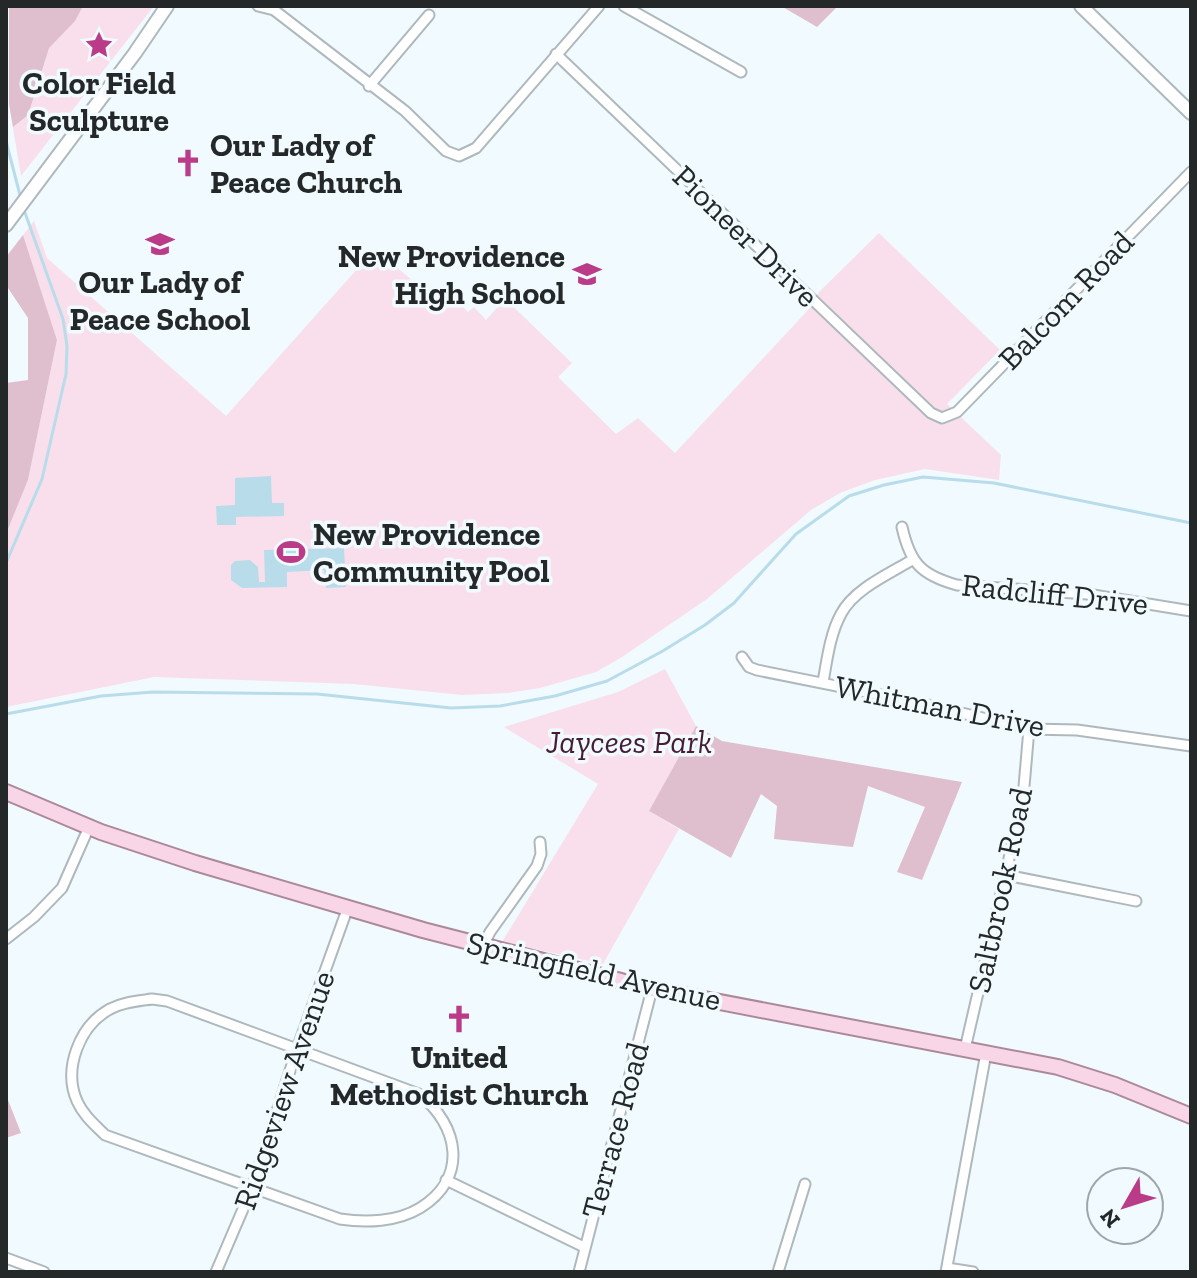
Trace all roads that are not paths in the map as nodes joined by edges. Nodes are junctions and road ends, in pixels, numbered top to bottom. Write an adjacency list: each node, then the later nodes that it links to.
1 (167, 6): 13 (street)
2 (258, 6): 6 (street)
3 (599, 6): 8 (street)
4 (624, 6): 9 (street)
5 (1081, 6): 11 (street)
6 (276, 8): 10 (street)
7 (429, 15): 10 (street)
8 (556, 54): 10 (street); 14 (street, Pioneer Drive)
9 (741, 72)
10 (369, 86)
11 (1191, 113)
12 (1191, 172): 14 (street, Balcom Road)
13 (7, 224)
14 (936, 417)
15 (902, 527): 16 (street)
16 (912, 560): 17 (street, Radcliff Drive); 19 (street)
17 (1191, 611)
18 (742, 657): 19 (street, Whitman Drive)
19 (823, 682): 20 (street, Whitman Drive)
20 (1029, 729): 21 (street, Whitman Drive); 25 (street, Saltbrook Road)
21 (1191, 746)
22 (6, 792): 23 (main road, Springfield Avenue)
23 (89, 827): 27 (main road, Springfield Avenue); 28 (street)
24 (540, 842): 29 (street)
25 (1006, 875): 26 (street); 32 (street, Saltbrook Road)
26 (1136, 901)
27 (348, 907): 29 (main road, Springfield Avenue); 31 (street, Ridgeview Avenue)
28 (6, 939)
29 (483, 946): 30 (main road, Springfield Avenue)
30 (652, 989): 32 (main road, Springfield Avenue); 38 (street, Terrace Road)
31 (297, 1049): 35 (street); 37 (street, Ridgeview Avenue); 37 (street)
32 (965, 1049): 33 (main road, Springfield Avenue)
33 (986, 1053): 34 (main road, Springfield Avenue); 40 (street)
34 (1191, 1116)
35 (446, 1180): 37 (street); 38 (street)
36 (805, 1184): 44 (street)
37 (252, 1188): 42 (street, Ridgeview Avenue)
38 (584, 1247): 43 (street, Terrace Road)
39 (6, 1258): 41 (street)
40 (947, 1270): 45 (street)
41 (44, 1272)
42 (216, 1272)
43 (579, 1272)
44 (778, 1272)
45 (973, 1272)

